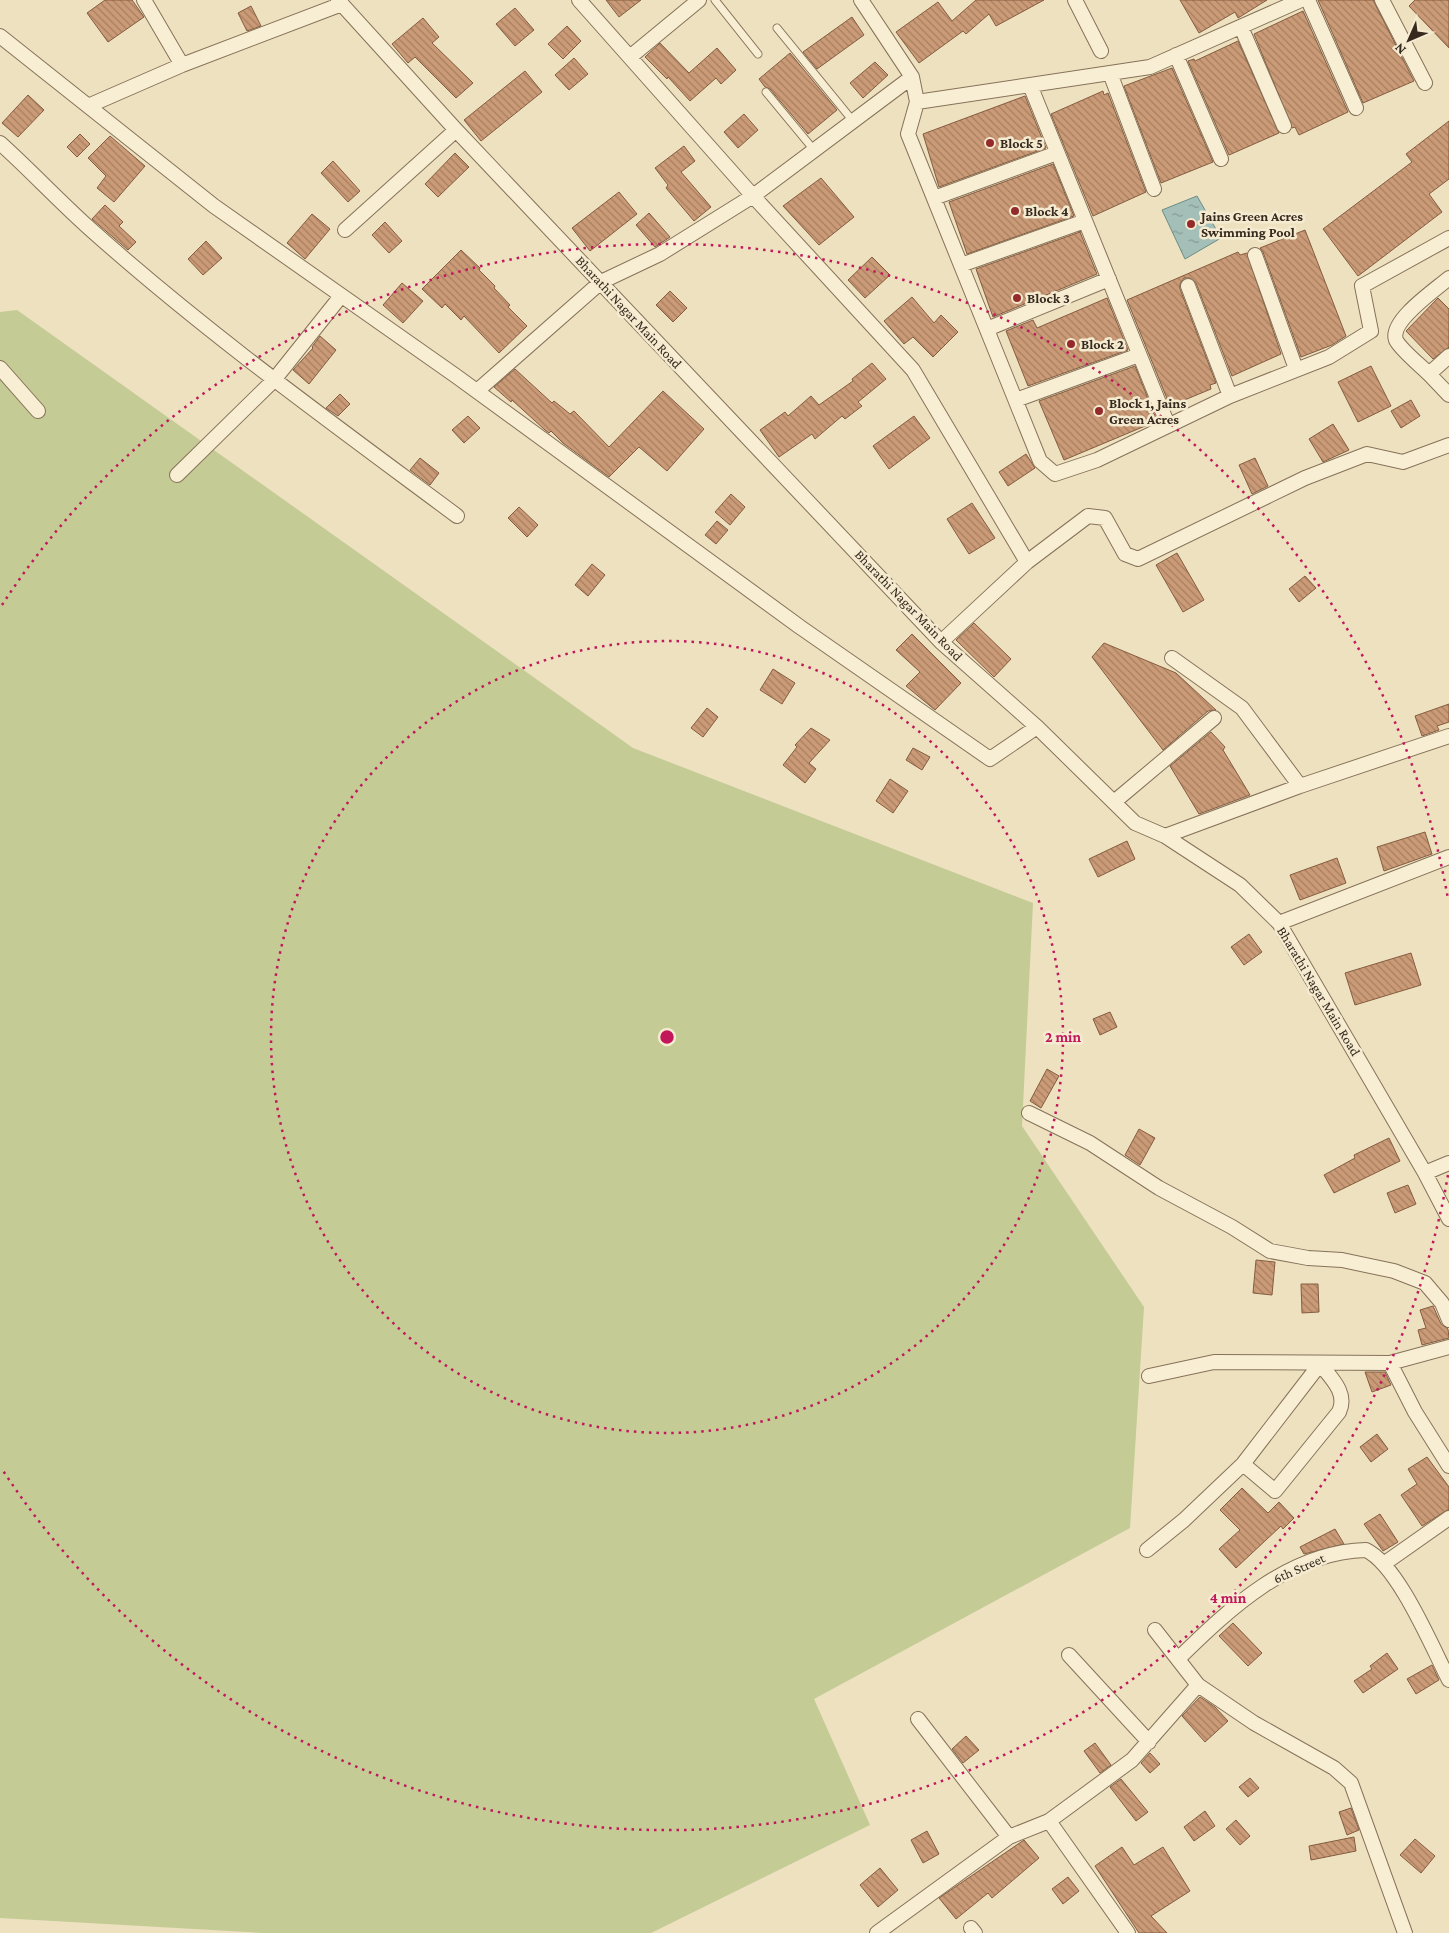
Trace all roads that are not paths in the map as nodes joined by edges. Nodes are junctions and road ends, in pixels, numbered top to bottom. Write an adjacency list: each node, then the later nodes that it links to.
1 (144, 0): 18 (street)
2 (579, 0): 17 (street)
3 (699, 0): 17 (street)
4 (715, 0): 15 (lane)
5 (862, 0): 20 (street)
6 (1075, 0): 14 (street)
7 (1301, 0): 11 (street)
8 (1308, 0): 26 (street)
9 (1382, 0): 21 (street)
10 (340, 2): 18 (street); 29 (street, Bharathi Nagar Main Road)
11 (1241, 26): 16 (street); 28 (street)
12 (777, 28): 27 (lane)
13 (0, 36): 25 (street)
14 (1100, 51)
15 (758, 54)
16 (1176, 55): 19 (street); 33 (street)
17 (630, 57): 35 (street)
18 (182, 65): 25 (street)
19 (1110, 73): 22 (street); 34 (street)
20 (912, 77): 24 (street); 27 (street)
21 (1425, 83)
22 (1030, 85): 24 (street); 32 (street)
23 (766, 92): 31 (lane)
24 (917, 102): 36 (street)
25 (88, 106): 46 (street)
26 (1356, 108)
27 (853, 121): 31 (street)
28 (1284, 126)
29 (456, 130): 38 (street); 44 (street, Bharathi Nagar Main Road)
30 (0, 143): 53 (street)
31 (814, 150): 35 (street)
32 (1057, 153): 36 (street); 37 (street)
33 (1221, 159)
34 (1154, 188)
35 (753, 196): 44 (street); 63 (street)
36 (934, 198): 41 (street)
37 (1085, 221): 41 (street); 43 (street)
38 (345, 230)
39 (1449, 238): 51 (street)
40 (1255, 255): 51 (street)
41 (961, 265): 47 (street)
42 (1449, 278): 52 (street)
43 (1108, 279): 47 (street); 48 (street)
44 (601, 282): 54 (street); 64 (street, Bharathi Nagar Main Road)
45 (1188, 286): 56 (street)
46 (341, 296): 53 (street); 54 (street)
47 (987, 330): 57 (street)
48 (1139, 355): 57 (street); 59 (street)
49 (1449, 356): 52 (street)
50 (0, 368): 58 (street)
51 (1296, 369): 56 (street)
52 (1429, 374): 55 (street)
53 (274, 380): 61 (street); 62 (street)
54 (477, 391): 67 (street)
55 (1449, 395)
56 (1230, 396): 59 (street)
57 (1016, 400): 59 (street)
58 (38, 411)
59 (1168, 425)
60 (1449, 445): 63 (street)
61 (177, 476)
62 (457, 516)
63 (1027, 562): 64 (street)
64 (941, 642): 67 (street, Bharathi Nagar Main Road)
65 (1172, 658): 69 (street)
66 (1214, 718): 70 (street)
67 (1037, 727): 70 (street, Bharathi Nagar Main Road)
68 (1449, 736): 69 (street)
69 (1300, 786): 71 (street)
70 (1114, 802): 71 (street, Bharathi Nagar Main Road)
71 (1165, 836): 73 (street, Bharathi Nagar Main Road)
72 (1449, 858): 73 (street)
73 (1279, 923): 76 (street, Bharathi Nagar Main Road)
74 (1029, 1113): 78 (street)
75 (1449, 1163): 76 (street)
76 (1425, 1173): 77 (street, Bharathi Nagar Main Road)
77 (1449, 1219)
78 (1449, 1320)
79 (1449, 1347): 80 (street)
80 (1390, 1363): 81 (street); 84 (street)
81 (1320, 1364): 82 (street); 83 (street); 83 (street)
82 (1149, 1376)
83 (1243, 1464): 86 (street)
84 (1449, 1466)
85 (1449, 1518): 87 (street)
86 (1147, 1550)
87 (1385, 1563): 90 (street, 6th Street); 91 (street)
88 (1155, 1630): 90 (street)
89 (1069, 1655): 94 (street)
90 (1178, 1658): 92 (street)
91 (1449, 1680)
92 (1198, 1685): 94 (street); 99 (street)
93 (918, 1719): 96 (street)
94 (1149, 1742): 95 (street)
95 (1049, 1821): 96 (street); 98 (street)
96 (1009, 1838): 97 (street)
97 (877, 1933)
98 (1128, 1933)
99 (1406, 1933)

